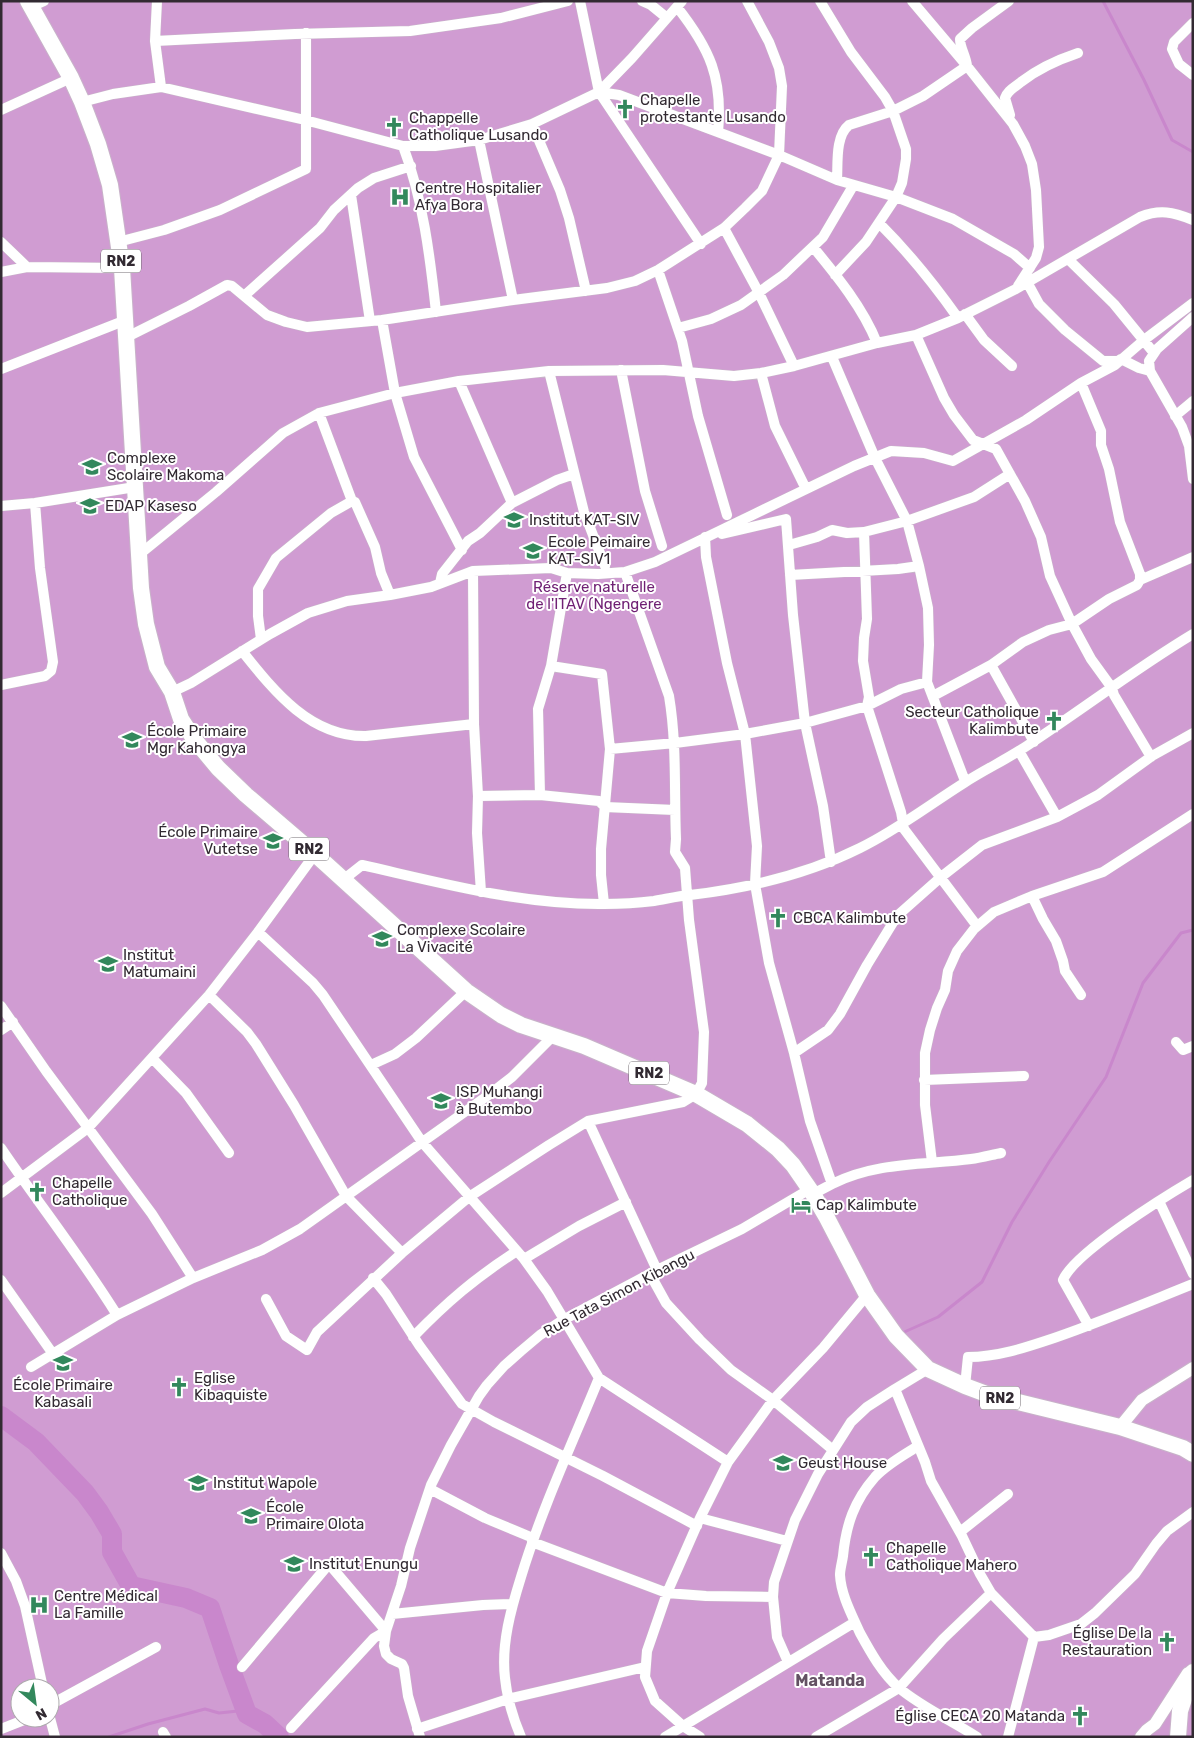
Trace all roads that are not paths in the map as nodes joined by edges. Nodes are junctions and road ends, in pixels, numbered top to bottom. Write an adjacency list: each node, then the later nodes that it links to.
1 (156, 1): 14 (street)
2 (568, 1): 13 (street)
3 (580, 1): 20 (street)
4 (642, 1): 11 (street)
5 (747, 1): 30 (street)
6 (820, 1): 23 (street)
7 (1009, 1): 16 (street)
8 (34, 3): 18 (highway, RN2)
9 (680, 4): 11 (street); 27 (street)
10 (916, 4): 16 (street)
11 (667, 18): 20 (street)
12 (1193, 23): 17 (street)
13 (306, 33): 14 (street); 24 (street)
14 (155, 41): 19 (street)
15 (1078, 53): 26 (street)
16 (967, 66): 23 (street); 26 (street)
17 (1193, 75)
18 (71, 78): 21 (highway, RN2); 22 (street)
19 (161, 87): 21 (street); 24 (street)
20 (599, 92): 25 (street); 27 (street); 41 (street)
21 (82, 102): 40 (highway, RN2)
22 (1, 110)
23 (893, 111): 32 (street); 35 (street)
24 (305, 120): 29 (street); 40 (street)
25 (532, 124): 28 (street); 52 (street)
26 (1013, 124): 46 (street)
27 (718, 132): 30 (street)
28 (479, 140): 29 (street); 55 (street)
29 (403, 146): 31 (street)
30 (778, 155): 32 (street); 38 (street)
31 (411, 166): 34 (street); 57 (street)
32 (838, 180): 33 (street)
33 (853, 186): 35 (street); 42 (street)
34 (351, 195): 54 (street); 61 (street)
35 (896, 197): 37 (street); 46 (street)
36 (1193, 220): 43 (street)
37 (879, 223): 49 (street); 58 (street)
38 (724, 228): 41 (street); 53 (street)
39 (1, 242): 44 (street)
40 (118, 242): 45 (highway, RN2)
41 (701, 244): 47 (street)
42 (813, 246): 49 (street); 53 (street)
43 (1068, 259): 50 (street); 65 (street)
44 (27, 268): 45 (street); 48 (street)
45 (122, 268): 62 (highway, RN2)
46 (1030, 268): 51 (street)
47 (658, 270): 52 (street); 63 (street)
48 (1, 272)
49 (836, 275): 66 (street)
50 (1027, 282): 51 (street); 69 (street)
51 (1016, 289): 58 (street)
52 (586, 290): 55 (street)
53 (759, 293): 63 (street); 70 (street)
54 (244, 296): 61 (street); 62 (street)
55 (512, 300): 57 (street)
56 (1193, 303): 65 (street)
57 (436, 312): 60 (street)
58 (962, 316): 64 (street); 71 (street)
59 (1193, 317): 67 (street)
60 (382, 320): 61 (street); 80 (street)
61 (370, 321)
62 (126, 328): 72 (street); 89 (highway, RN2)
63 (678, 328): 75 (street)
64 (916, 334): 66 (street); 84 (street)
65 (1144, 340): 67 (street); 69 (street)
66 (877, 343): 68 (street)
67 (1154, 353): 76 (street)
68 (832, 357): 70 (street); 85 (street)
69 (1118, 361): 76 (street); 79 (street)
70 (794, 366): 77 (street)
71 (1012, 366)
72 (1, 369)
73 (621, 370): 74 (street); 75 (street); 100 (street)
74 (549, 371): 78 (street); 86 (street)
75 (690, 371): 77 (street); 95 (street)
76 (1150, 371): 83 (street)
77 (761, 373): 90 (street)
78 (459, 382): 80 (street); 93 (street)
79 (1082, 382): 84 (street); 111 (street)
80 (395, 394): 82 (street); 101 (street)
81 (1193, 401): 83 (street)
82 (319, 413): 91 (street); 102 (street)
83 (1176, 416): 88 (street)
84 (984, 444): 85 (street); 87 (street)
85 (875, 458): 90 (street); 96 (street)
86 (574, 474): 93 (street); 104 (street)
87 (1010, 474): 96 (street); 114 (street)
88 (1192, 474)
89 (135, 487): 92 (street); 102 (highway, RN2)
90 (806, 489): 98 (street)
91 (352, 501): 113 (street); 116 (street)
92 (35, 503): 94 (street); 121 (street)
93 (512, 503): 101 (street)
94 (1, 506)
95 (727, 514)
96 (906, 521): 97 (street); 105 (street)
97 (864, 532): 99 (street); 107 (street)
98 (705, 537): 99 (street); 108 (street); 129 (street)
99 (789, 545): 110 (street)
100 (662, 546)
101 (462, 550): 112 (street)
102 (140, 554): 123 (highway, RN2)
103 (1193, 558): 111 (street)
104 (605, 566)
105 (919, 566): 107 (street); 120 (street)
106 (473, 571): 109 (street); 112 (street); 127 (street)
107 (865, 571): 110 (street); 125 (street)
108 (625, 572): 109 (street); 131 (street)
109 (567, 573): 119 (street)
110 (790, 575): 126 (street)
111 (1140, 580): 114 (street)
112 (440, 583): 113 (street)
113 (390, 595): 116 (street)
114 (1072, 624): 118 (street); 122 (street)
115 (1193, 634): 122 (street)
116 (262, 639): 117 (street)
117 (242, 651): 123 (street); 127 (street)
118 (991, 665): 124 (street); 130 (street)
119 (551, 666): 132 (street); 136 (street)
120 (927, 682): 124 (street); 125 (street)
121 (1, 685)
122 (1112, 688): 130 (street); 134 (street)
123 (172, 692): 143 (highway, RN2)
124 (933, 696): 135 (street)
125 (868, 706): 126 (street); 142 (street)
126 (806, 723): 129 (street); 144 (street)
127 (474, 724): 137 (street)
128 (1193, 733): 134 (street)
129 (745, 734): 131 (street); 147 (street)
130 (1034, 742): 133 (street)
131 (675, 743): 132 (street); 139 (street)
132 (610, 748): 138 (street)
133 (1019, 751): 135 (street); 141 (street)
134 (1151, 757): 141 (street)
135 (965, 781): 142 (street)
136 (540, 795): 137 (street); 138 (street)
137 (478, 796): 148 (street)
138 (605, 807): 139 (street); 151 (street)
139 (675, 810): 149 (street)
140 (1193, 814): 150 (street)
141 (1057, 817): 145 (street)
142 (902, 824): 144 (street); 145 (street)
143 (315, 854): 146 (highway, RN2); 153 (street)
144 (831, 862): 147 (street)
145 (941, 877): 152 (street); 163 (street)
146 (344, 880): 148 (street); 154 (highway, RN2)
147 (755, 884): 149 (street); 163 (street)
148 (481, 892): 151 (street)
149 (687, 895): 151 (street); 168 (street)
150 (1032, 896): 152 (street); 156 (street)
151 (604, 904)
152 (978, 926): 167 (street)
153 (258, 932): 155 (street); 165 (street)
154 (466, 991): 160 (highway, RN2); 165 (street)
155 (209, 995): 164 (street); 181 (street)
156 (1081, 995)
157 (1, 1006): 158 (street)
158 (13, 1022): 159 (street); 170 (street)
159 (1, 1030)
160 (553, 1036): 168 (highway, RN2); 171 (street)
161 (1176, 1042): 162 (street)
162 (1193, 1046)
163 (794, 1053): 178 (street)
164 (152, 1058): 170 (street); 173 (street)
165 (371, 1066): 171 (street)
166 (1024, 1076): 167 (street)
167 (924, 1080): 175 (street)
168 (696, 1094): 169 (street); 179 (highway, RN2)
169 (588, 1121): 182 (street); 184 (street)
170 (88, 1128): 176 (street); 189 (street)
171 (422, 1142): 181 (street); 182 (street)
172 (1, 1148): 176 (street)
173 (229, 1153)
174 (1001, 1153): 175 (street, Rue Tata Simon Kibangu)
175 (932, 1162): 178 (street, Rue Tata Simon Kibangu)
176 (22, 1178): 180 (street); 195 (street)
177 (1193, 1180): 183 (street)
178 (832, 1184): 179 (street, Rue Tata Simon Kibangu)
179 (812, 1192): 187 (street, Rue Tata Simon Kibangu); 193 (highway, RN2)
180 (1, 1193)
181 (346, 1196): 185 (street); 189 (street)
182 (470, 1197): 185 (street); 186 (street)
183 (1159, 1201): 188 (street); 197 (street)
184 (626, 1202): 186 (street); 187 (street)
185 (402, 1253): 190 (street)
186 (520, 1256): 196 (street); 198 (street)
187 (653, 1272): 196 (street, Rue Tata Simon Kibangu); 206 (street)
188 (1193, 1274)
189 (193, 1278): 195 (street)
190 (373, 1278): 194 (street); 198 (street)
191 (1, 1280): 199 (street)
192 (1193, 1284): 197 (street)
193 (867, 1295): 202 (highway, RN2); 206 (street)
194 (266, 1299)
195 (117, 1315): 199 (street)
196 (563, 1320): 203 (street); 207 (street, Rue Tata Simon Kibangu)
197 (1089, 1326): 204 (street)
198 (413, 1337): 207 (street)
199 (53, 1354): 200 (street)
200 (31, 1367)
201 (1193, 1368): 208 (street)
202 (928, 1369): 204 (highway, RN2); 205 (street)
203 (599, 1378): 212 (street); 213 (street)
204 (965, 1386): 208 (highway, RN2)
205 (896, 1389): 209 (street); 210 (street)
206 (773, 1400): 210 (street); 213 (street)
207 (472, 1410): 212 (street); 214 (street, Rue Tata Simon Kibangu)
208 (1120, 1427): 211 (highway, RN2)
209 (918, 1446): 218 (street); 227 (street)
210 (833, 1450): 220 (street)
211 (1193, 1454)
212 (566, 1458): 217 (street); 219 (street)
213 (728, 1462): 217 (street)
214 (430, 1489): 219 (street); 226 (street, Rue Tata Simon Kibangu)
215 (1008, 1494): 218 (street)
216 (1193, 1512): 229 (street)
217 (698, 1522): 220 (street); 222 (street)
218 (960, 1532): 223 (street)
219 (532, 1540): 222 (street); 225 (street)
220 (787, 1541): 224 (street)
221 (1, 1553): 236 (street)
222 (667, 1593): 224 (street); 232 (street)
223 (990, 1593): 229 (street); 237 (street)
224 (773, 1597): 231 (street)
225 (513, 1604): 226 (street); 238 (street)
226 (392, 1614): 228 (street, Rue Tata Simon Kibangu)
227 (855, 1622): 231 (street); 237 (street)
228 (386, 1631): 234 (street); 241 (street); 242 (street, Rue Tata Simon Kibangu)
229 (1034, 1637): 249 (street)
230 (156, 1647): 239 (street)
231 (788, 1662): 240 (street)
232 (645, 1667): 238 (street); 240 (street)
233 (1193, 1667): 250 (street)
234 (242, 1668)
235 (1193, 1672): 251 (highway)
236 (41, 1678)
237 (899, 1688): 243 (street); 248 (street)
238 (508, 1699): 242 (street); 244 (street)
239 (60, 1700)
240 (683, 1726): 245 (street); 246 (street)
241 (291, 1728)
242 (418, 1733)
243 (830, 1733): 247 (street)
244 (521, 1737)
245 (665, 1737)
246 (700, 1737)
247 (816, 1737)
248 (977, 1737)
249 (1008, 1737)
250 (1140, 1737)
251 (1178, 1737)

